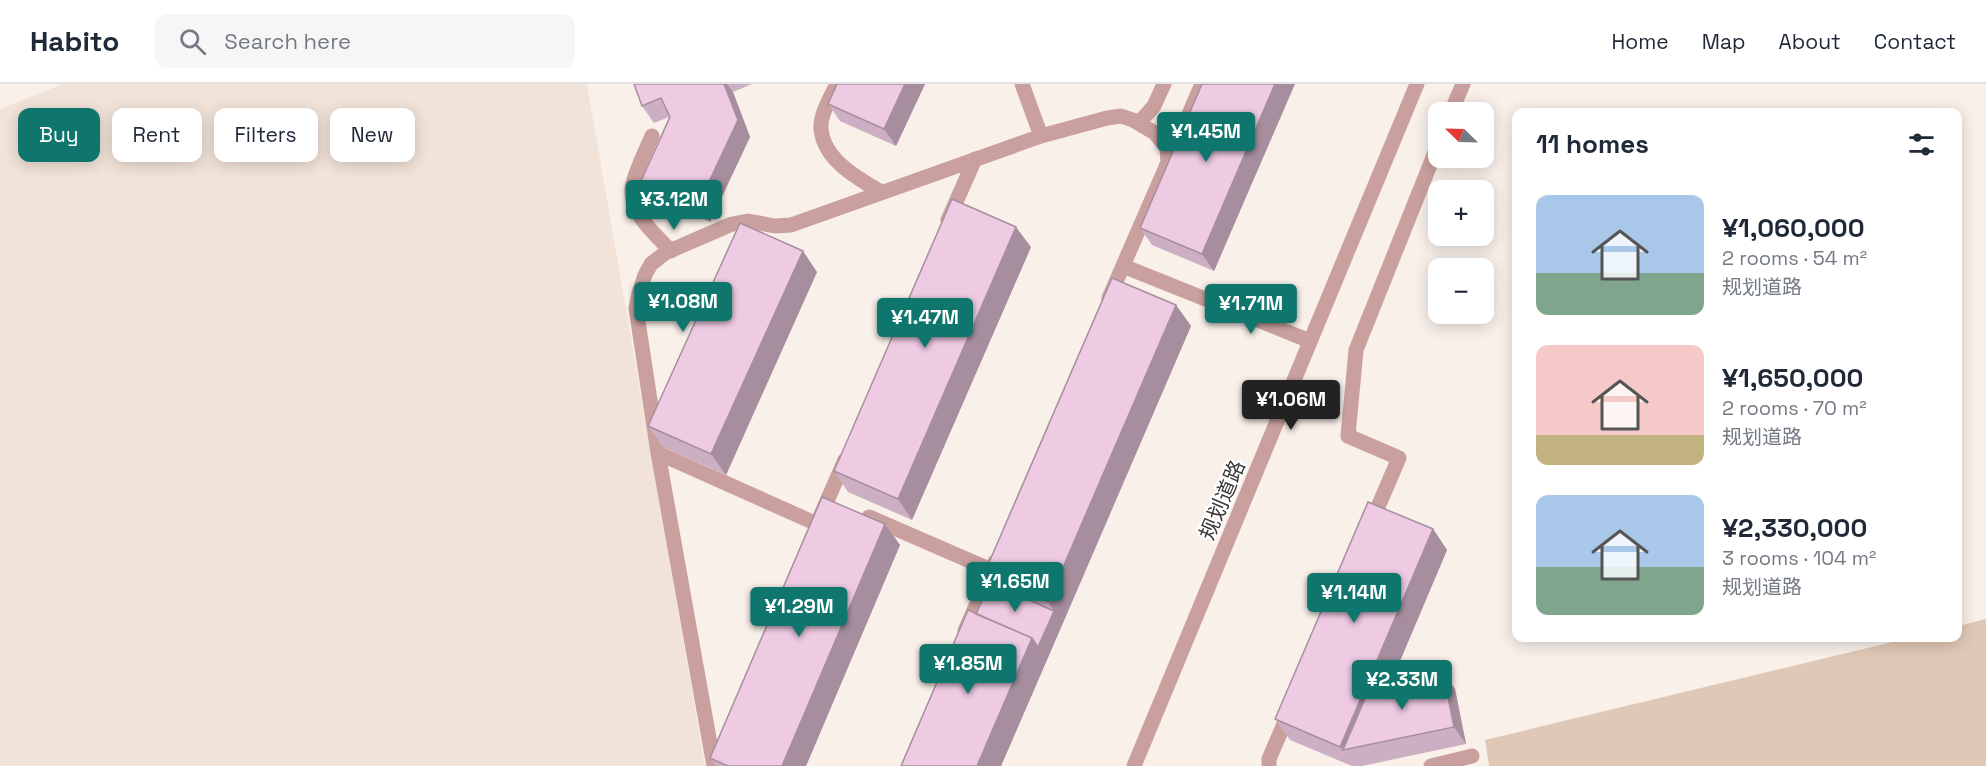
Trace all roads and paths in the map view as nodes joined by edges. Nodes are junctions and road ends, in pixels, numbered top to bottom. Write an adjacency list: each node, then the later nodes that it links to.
1 (837, 84): 14 (street)
2 (1022, 84): 10 (street)
3 (1164, 84): 8 (street)
4 (1202, 84): 12 (street)
5 (1417, 84): 19 (street, 规划道路)
6 (1463, 84): 7 (street)
7 (1455, 102)
8 (1139, 123): 10 (street); 12 (street)
9 (652, 136): 16 (street)
10 (1041, 136): 11 (street)
11 (975, 159): 14 (street); 15 (street)
12 (1168, 163): 17 (street)
13 (1429, 168): 25 (street)
14 (881, 192): 16 (street)
15 (942, 236)
16 (671, 250): 21 (street)
17 (1123, 266): 18 (street); 19 (street)
18 (1104, 310)
19 (1310, 341): 33 (street, 规划道路)
20 (665, 413): 21 (street)
21 (655, 434): 23 (street)
22 (851, 444): 23 (street)
23 (658, 453): 32 (street)
24 (860, 513): 27 (street)
25 (1366, 534)
26 (1000, 549): 27 (street)
27 (991, 570): 28 (street)
28 (958, 646)
29 (1297, 695): 34 (street)
30 (724, 744): 32 (street)
31 (1472, 756): 35 (street)
32 (714, 766)
33 (1134, 766)
34 (1269, 766)
35 (1431, 766)

